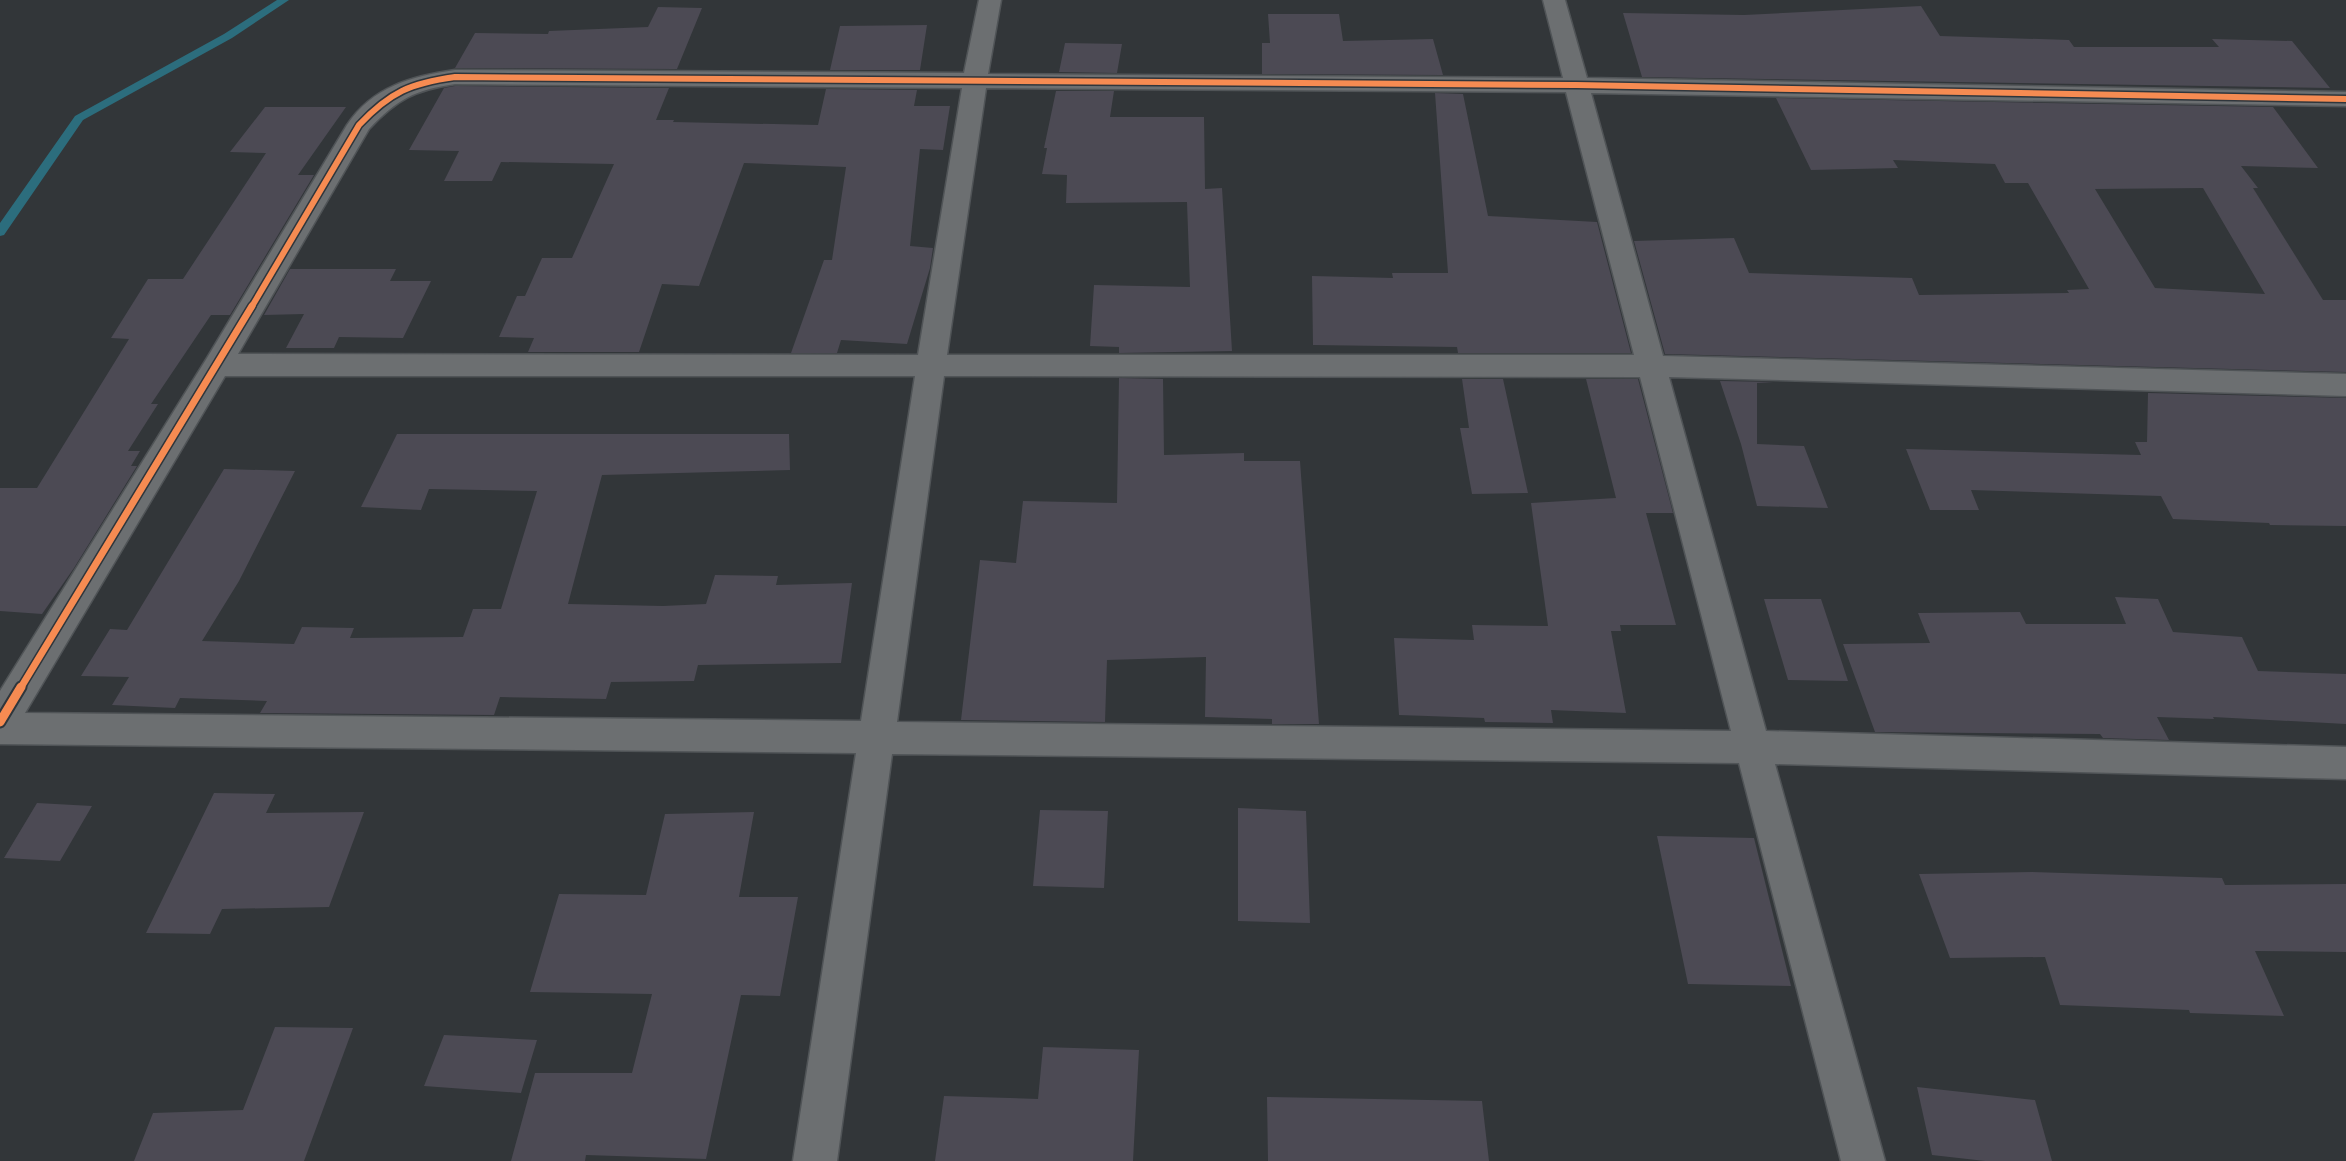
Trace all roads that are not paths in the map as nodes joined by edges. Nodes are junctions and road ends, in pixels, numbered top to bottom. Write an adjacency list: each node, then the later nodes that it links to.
1 (990, 0): 3 (street)
2 (1554, 0): 4 (street)
3 (975, 81): 4 (street); 6 (street); 7 (street)
4 (1576, 85): 5 (street); 8 (street)
5 (2346, 99)
6 (217, 365): 7 (street); 10 (street)
7 (931, 365): 8 (street); 12 (street)
8 (1652, 366): 9 (street); 13 (street)
9 (2346, 386)
10 (0, 722)
11 (0, 728): 12 (street)
12 (878, 737): 13 (street); 15 (street)
13 (1751, 747): 14 (street); 16 (street)
14 (2346, 764)
15 (815, 1161)
16 (1863, 1161)

